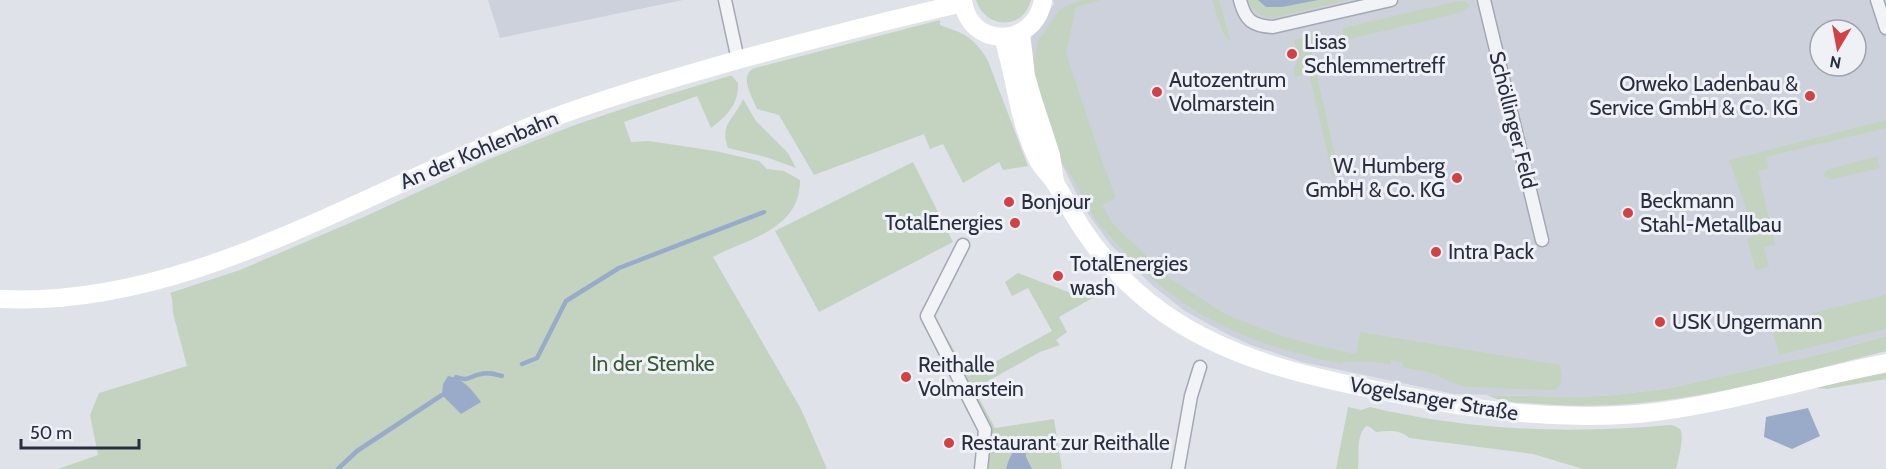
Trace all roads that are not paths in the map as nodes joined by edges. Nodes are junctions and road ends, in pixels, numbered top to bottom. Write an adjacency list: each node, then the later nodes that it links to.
1 (725, 0): 10 (street)
2 (1043, 0): 9 (main road)
3 (1240, 0): 4 (street)
4 (1391, 0)
5 (1484, 0): 11 (street, Schöllinger Feld)
6 (1877, 0): 8 (street)
7 (963, 1): 9 (main road); 10 (main road, An der Kohlenbahn)
8 (1886, 28)
9 (1012, 35): 14 (main road, Vogelsanger Straße)
10 (738, 60): 13 (main road, An der Kohlenbahn)
11 (1542, 240)
12 (963, 245): 16 (street)
13 (0, 299)
14 (1886, 363)
15 (1200, 367): 17 (street)
16 (981, 469)
17 (1178, 469)

